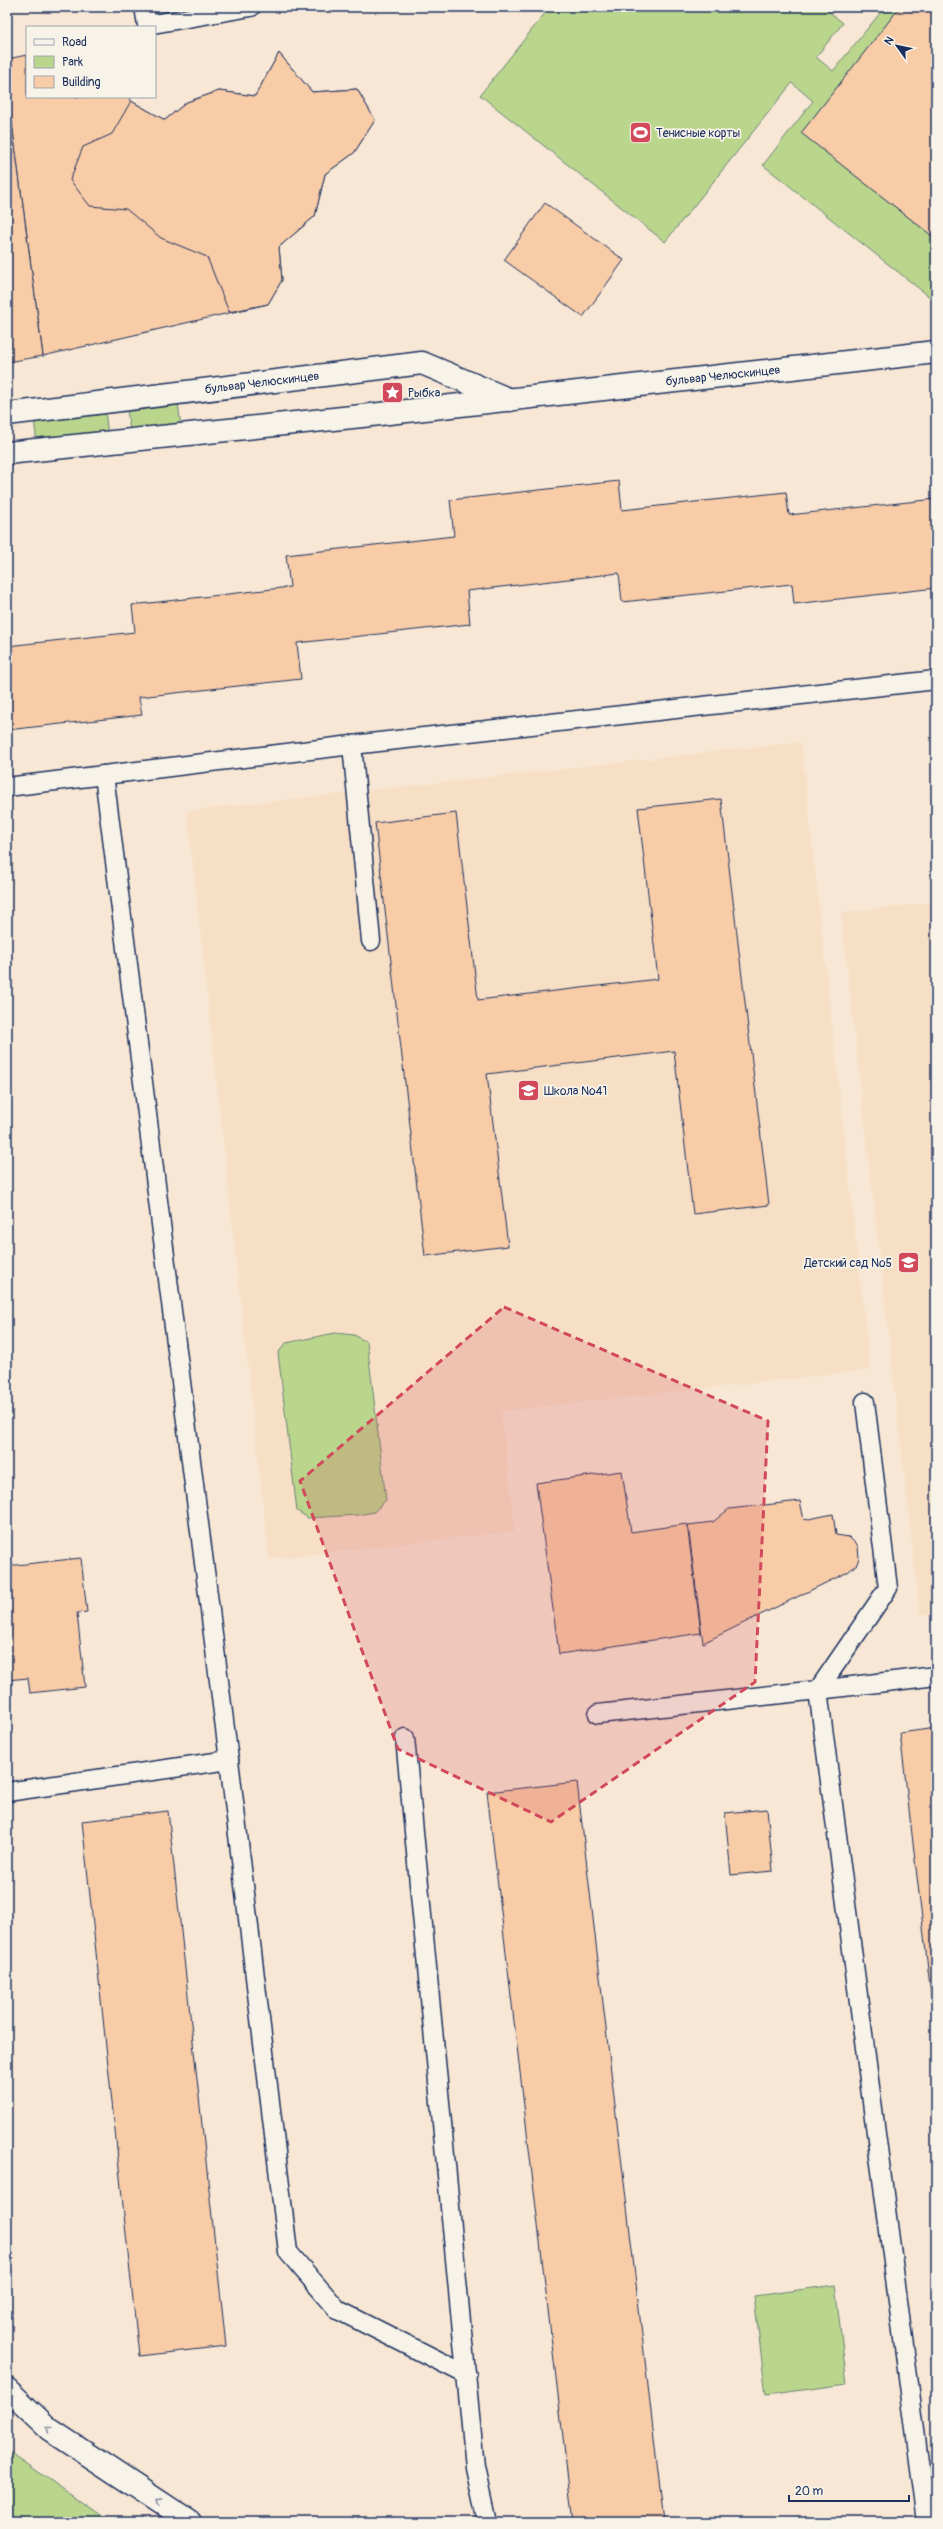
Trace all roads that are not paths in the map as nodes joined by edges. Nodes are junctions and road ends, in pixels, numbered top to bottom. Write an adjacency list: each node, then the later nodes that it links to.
1 (144, 7): 2 (lane)
2 (251, 7)
3 (936, 352): 4 (street, бульвар Челюскинцев)
4 (510, 400): 5 (street, бульвар Челюскинцев); 6 (street, бульвар Челюскинцев)
5 (7, 414)
6 (7, 454)
7 (936, 680): 8 (lane)
8 (352, 745): 9 (lane); 11 (lane)
9 (104, 775): 10 (lane); 17 (lane)
10 (7, 787)
11 (371, 941)
12 (865, 1402): 14 (lane)
13 (936, 1676): 14 (lane)
14 (818, 1690): 15 (lane); 23 (lane)
15 (598, 1714)
16 (404, 1738): 19 (lane)
17 (228, 1760): 18 (lane); 19 (lane)
18 (7, 1792)
19 (466, 2375): 22 (lane)
20 (7, 2389): 21 (street, one-way to 20)
21 (190, 2522)
22 (486, 2522)
23 (927, 2522)

